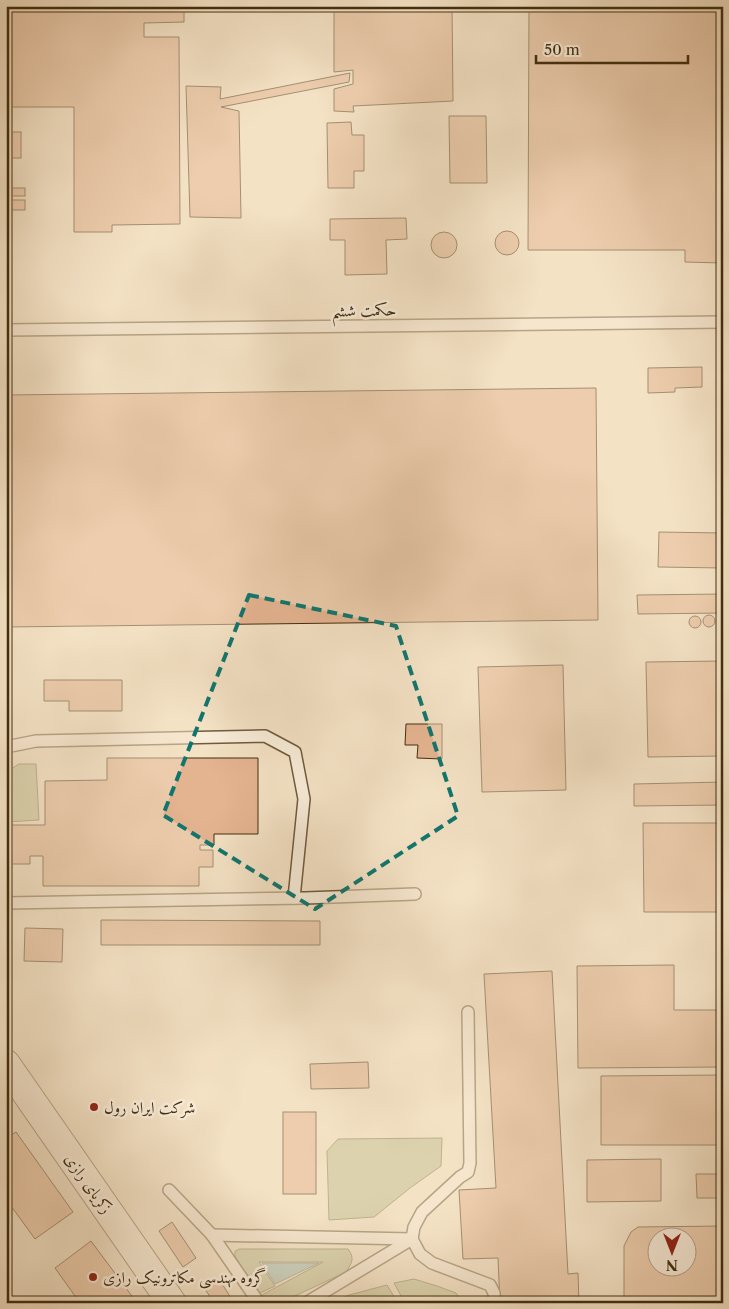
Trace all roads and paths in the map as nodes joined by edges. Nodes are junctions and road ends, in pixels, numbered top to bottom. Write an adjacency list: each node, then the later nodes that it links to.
1 (723, 322): 2 (lane, حکمت ششم)
2 (6, 330)
3 (6, 747): 5 (lane)
4 (415, 894): 5 (lane)
5 (294, 898): 6 (lane)
6 (6, 903)
7 (468, 1012): 11 (lane)
8 (6, 1064): 12 (street, زکریای رازی)
9 (169, 1190): 10 (lane)
10 (212, 1235): 11 (lane); 13 (lane)
11 (412, 1239): 14 (lane); 15 (lane)
12 (172, 1303)
13 (259, 1303)
14 (306, 1303)
15 (495, 1303)

